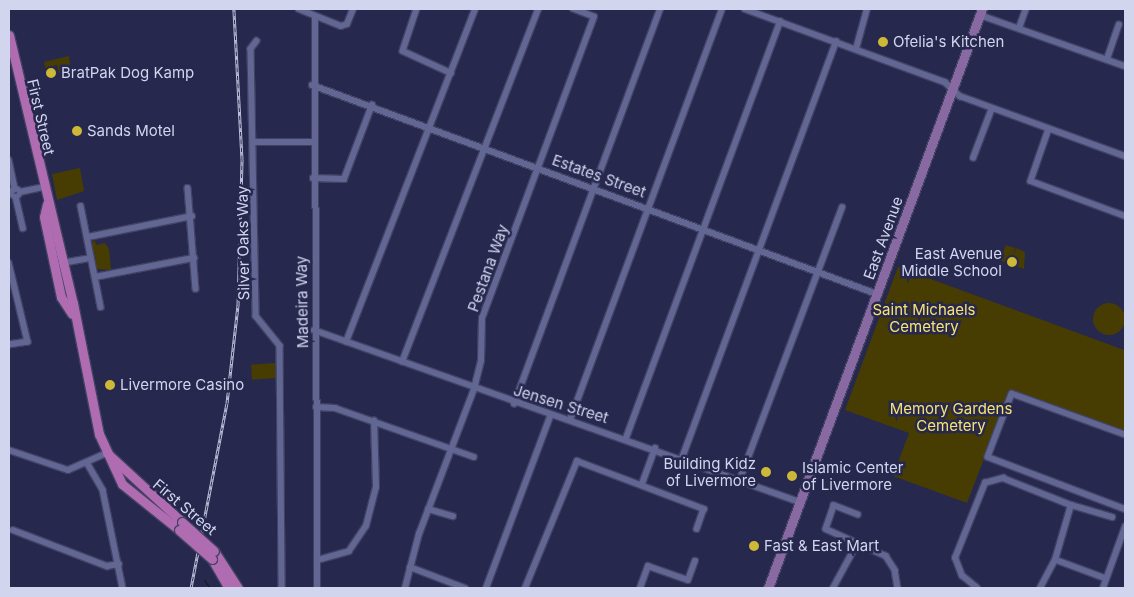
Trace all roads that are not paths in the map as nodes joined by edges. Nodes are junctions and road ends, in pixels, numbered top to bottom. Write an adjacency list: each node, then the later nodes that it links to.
1 (299, 9): 13 (street)
2 (354, 9): 13 (street)
3 (416, 9): 24 (street)
4 (475, 9): 24 (street)
5 (538, 9): 33 (street)
6 (572, 9): 37 (street, Pestana Way)
7 (660, 9): 39 (street)
8 (722, 9): 45 (street)
9 (745, 9): 14 (street)
10 (867, 9): 21 (street)
11 (1026, 9): 16 (street)
12 (981, 12): 16 (street); 26 (main road, East Avenue)
13 (315, 16): 25 (street, Madeira Way)
14 (780, 22): 19 (street); 49 (street)
15 (1119, 25): 22 (street)
16 (1019, 28): 22 (street)
17 (9, 35): 20 (main road, First Street)
18 (258, 41): 31 (street, Silver Oaks Way)
19 (836, 42): 21 (street); 51 (street)
20 (10, 46): 40 (main road, First Street)
21 (856, 49): 26 (street)
22 (1108, 59): 23 (street)
23 (1125, 66)
24 (451, 73): 29 (street)
25 (312, 85): 27 (street, Estates Street); 32 (street, Madeira Way)
26 (952, 88): 28 (street); 59 (main road, East Avenue)
27 (372, 105): 29 (street, Estates Street); 38 (street)
28 (992, 108): 30 (street); 35 (street)
29 (428, 126): 33 (street, Estates Street); 62 (street)
30 (1050, 129): 34 (street); 47 (street)
31 (254, 142): 32 (street); 103 (street, Silver Oaks Way)
32 (312, 142): 38 (street, Madeira Way)
33 (484, 146): 37 (street, Estates Street); 64 (street)
34 (1125, 156)
35 (973, 158)
36 (9, 160): 42 (street)
37 (539, 167): 39 (street, Estates Street); 65 (street, Pestana Way)
38 (313, 178): 61 (street, Madeira Way)
39 (594, 187): 45 (street, Estates Street); 66 (street)
40 (43, 188): 42 (street); 55 (main road, First Street)
41 (188, 188): 46 (street)
42 (15, 193): 48 (street)
43 (81, 206): 50 (street)
44 (842, 207): 56 (street)
45 (649, 208): 49 (street, Estates Street); 69 (street)
46 (192, 216): 50 (street); 53 (street)
47 (1125, 216)
48 (23, 228)
49 (703, 230): 51 (street, Estates Street); 72 (street)
50 (88, 237): 52 (street)
51 (758, 251): 56 (street, Estates Street); 78 (street)
52 (91, 258): 55 (street); 57 (street)
53 (194, 258): 57 (street); 58 (street)
54 (9, 263): 63 (street)
55 (59, 264): 76 (main road, First Street)
56 (817, 272): 59 (street, Estates Street); 80 (street)
57 (95, 276): 60 (street)
58 (196, 289)
59 (877, 294): 82 (main road, East Avenue)
60 (101, 307)
61 (314, 330): 62 (street, Jensen Street); 67 (street, Madeira Way)
62 (346, 342): 64 (street, Jensen Street)
63 (9, 345)
64 (402, 362): 65 (street, Jensen Street)
65 (474, 390): 66 (street, Jensen Street); 74 (street, Pestana Way)
66 (514, 404): 68 (street, Jensen Street)
67 (316, 407): 70 (street); 94 (street, Madeira Way)
68 (550, 417): 69 (street, Jensen Street); 107 (street)
69 (570, 420): 72 (street, Jensen Street)
70 (374, 422): 74 (street); 94 (street)
71 (1125, 435): 85 (street)
72 (626, 438): 73 (street, Jensen Street)
73 (655, 448): 78 (street, Jensen Street); 81 (street)
74 (450, 449): 77 (street); 84 (street, Pestana Way)
75 (9, 450): 79 (street)
76 (107, 453): 79 (street); 93 (main road, First Street, bridge)
77 (474, 457)
78 (682, 458): 80 (street, Jensen Street)
79 (88, 464): 97 (street)
80 (740, 479): 82 (street, Jensen Street)
81 (642, 484): 91 (street); 108 (street)
82 (800, 502): 110 (main road, East Avenue)
83 (1071, 505): 88 (street); 95 (street); 113 (street)
84 (428, 509): 87 (street); 98 (street, Pestana Way)
85 (1125, 509)
86 (858, 514): 92 (street)
87 (453, 516)
88 (1112, 517)
89 (1125, 527): 99 (street)
90 (13, 530): 97 (street)
91 (697, 530)
92 (858, 542): 111 (street); 112 (street)
93 (213, 555): 101 (main road, First Street); 102 (main road, First Street)
94 (318, 560): 104 (street, Madeira Way)
95 (1055, 560): 99 (street); 114 (street)
96 (695, 561): 109 (street)
97 (119, 564): 100 (street)
98 (410, 567): 105 (street, Pestana Way); 106 (street)
99 (1106, 579): 115 (street)
100 (123, 588)
101 (229, 588)
102 (238, 588)
103 (282, 588)
104 (318, 588)
105 (405, 588)
106 (465, 588)
107 (486, 588)
108 (525, 588)
109 (640, 588)
110 (768, 588)
111 (833, 588)
112 (898, 588)
113 (977, 588)
114 (1040, 588)
115 (1103, 588)

